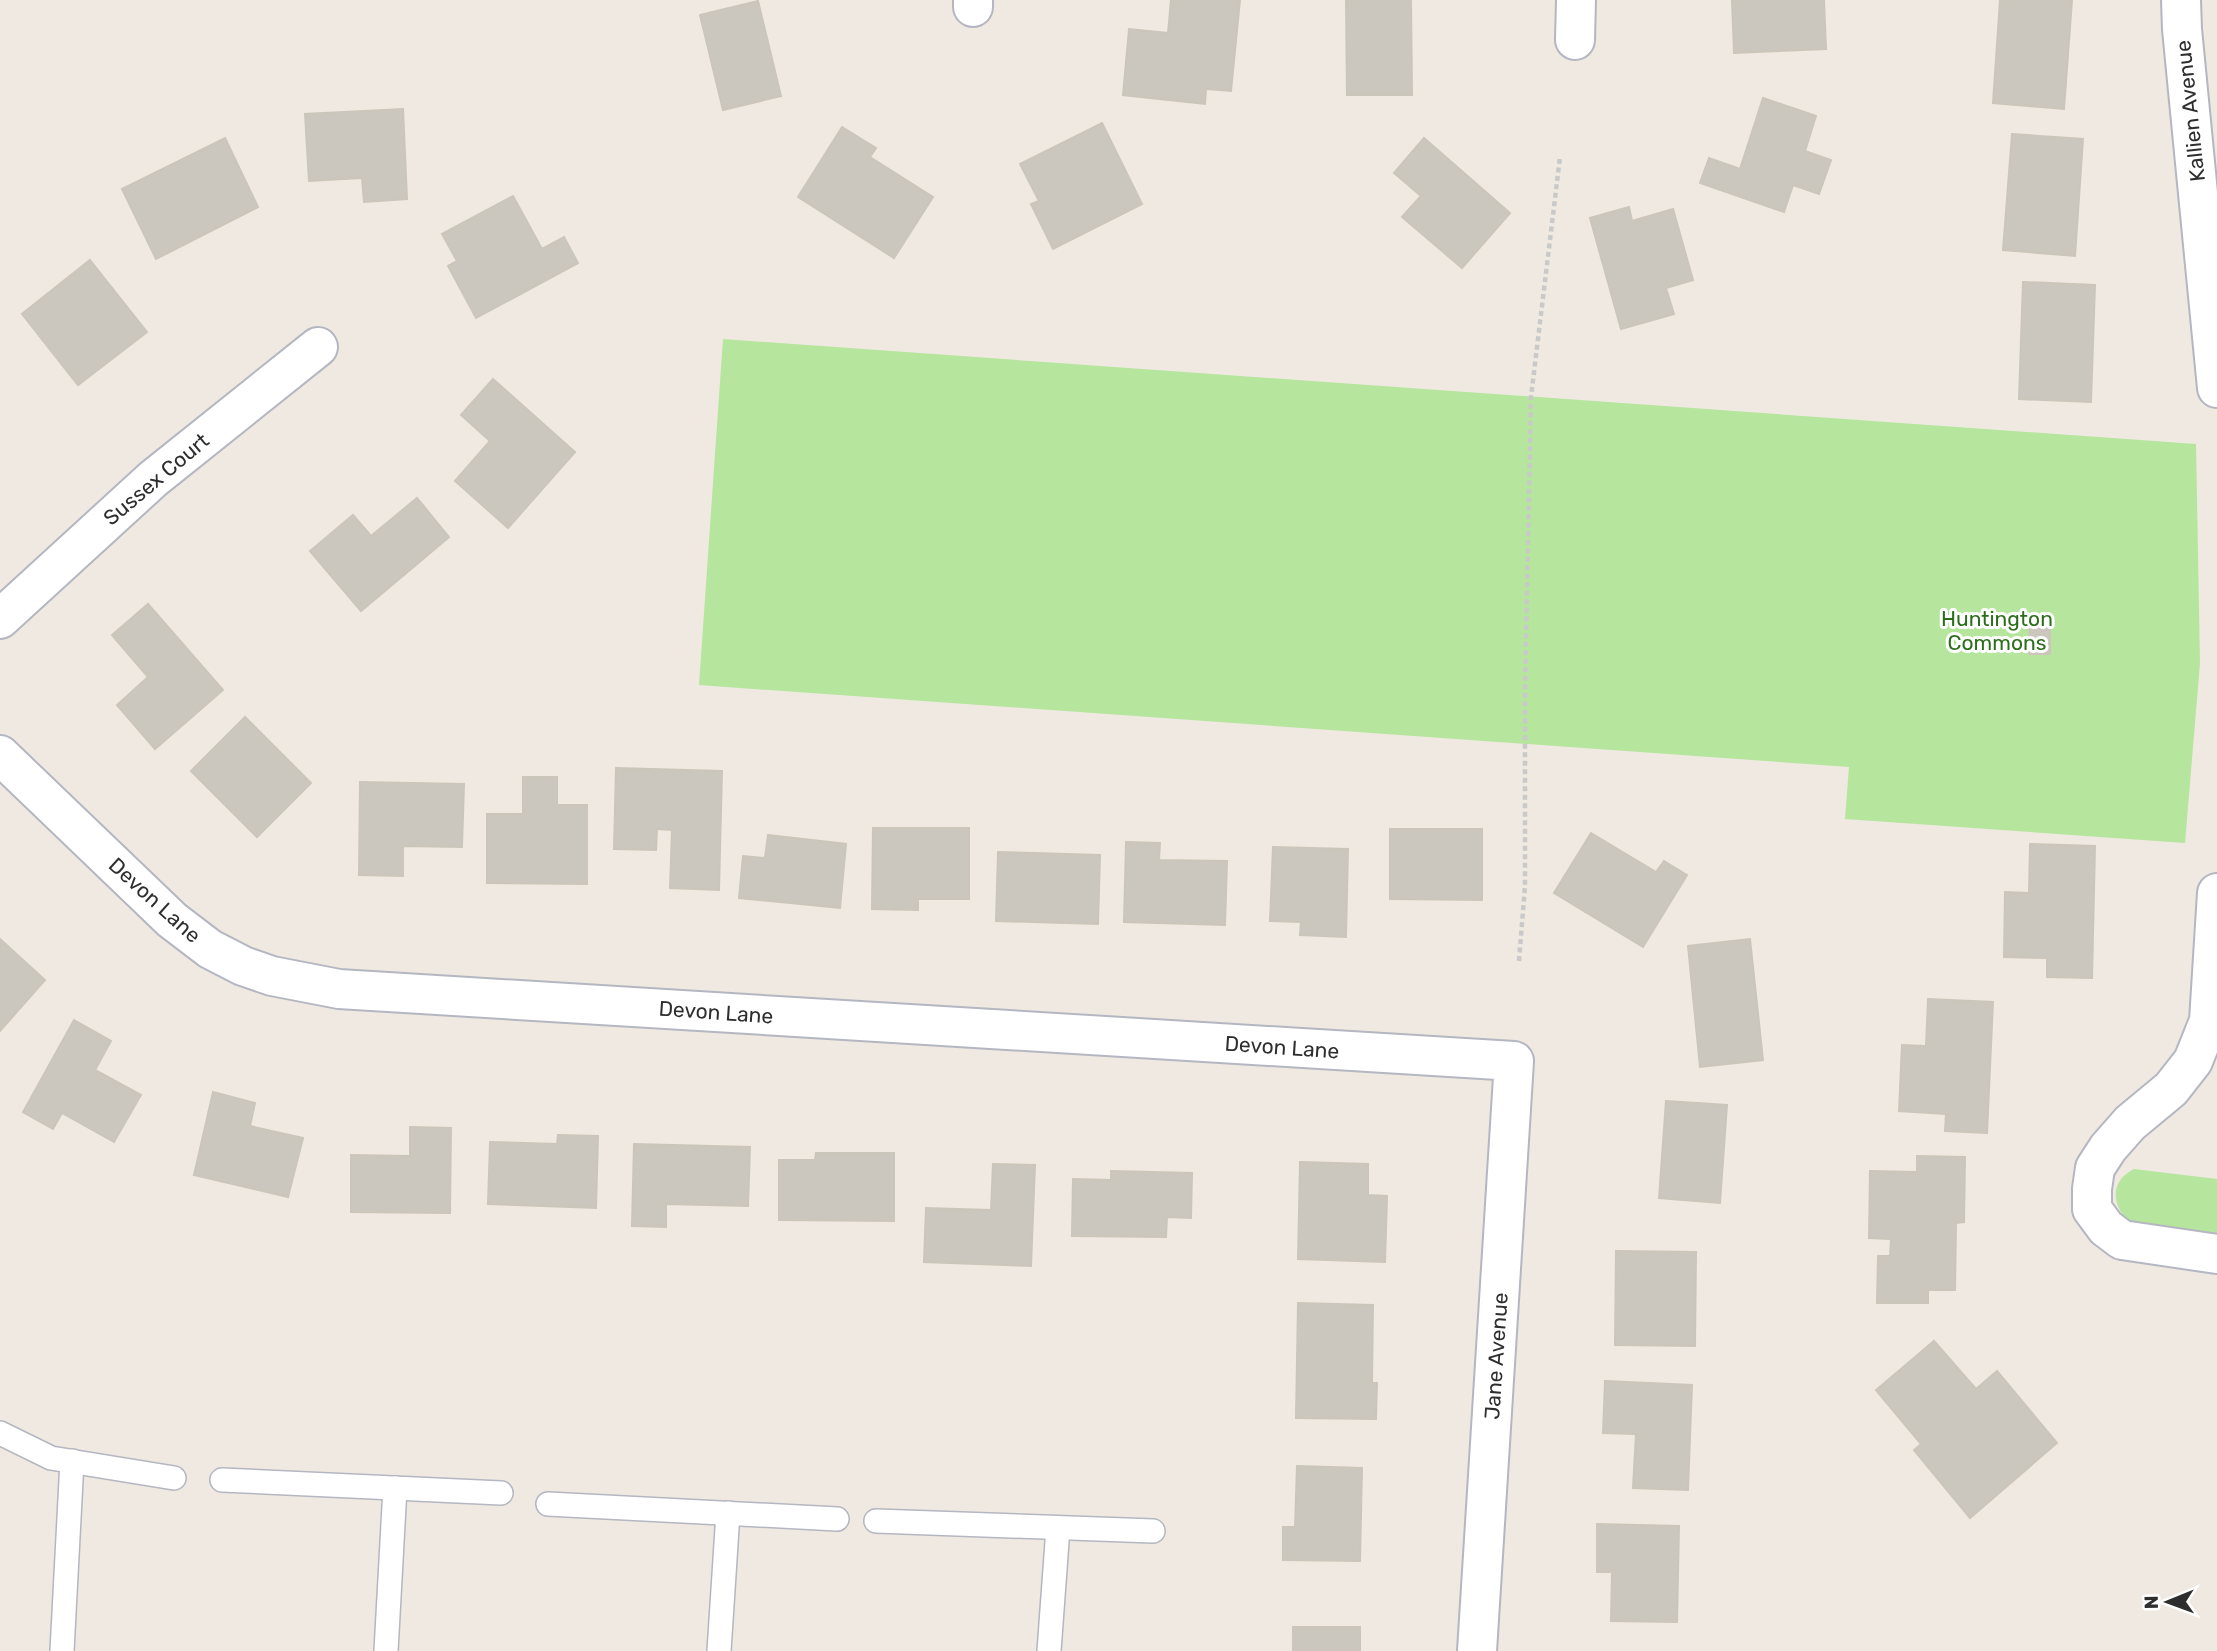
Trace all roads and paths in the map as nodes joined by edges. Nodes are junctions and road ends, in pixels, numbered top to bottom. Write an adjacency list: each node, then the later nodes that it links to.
1 (1576, 0): 3 (street)
2 (2182, 0): 6 (street, Kallien Avenue)
3 (1575, 40)
4 (1560, 157): 10 (path)
5 (318, 347): 7 (street, Sussex Court)
6 (2217, 388)
7 (0, 619)
8 (0, 755): 12 (street, Devon Lane)
9 (2217, 893): 11 (street)
10 (1519, 961)
11 (2213, 1036): 13 (street)
12 (1514, 1061): 30 (street, Jane Avenue)
13 (2217, 1254)
14 (0, 1433): 15 (lane)
15 (72, 1461): 16 (lane); 26 (lane)
16 (174, 1478)
17 (222, 1480): 18 (lane)
18 (395, 1488): 19 (lane); 27 (lane)
19 (501, 1493)
20 (548, 1504): 21 (lane)
21 (727, 1513): 22 (lane); 28 (lane)
22 (837, 1519)
23 (876, 1521): 24 (lane)
24 (1058, 1528): 25 (lane); 29 (lane)
25 (1153, 1531)
26 (62, 1651)
27 (386, 1651)
28 (719, 1651)
29 (1049, 1651)
30 (1477, 1651)

